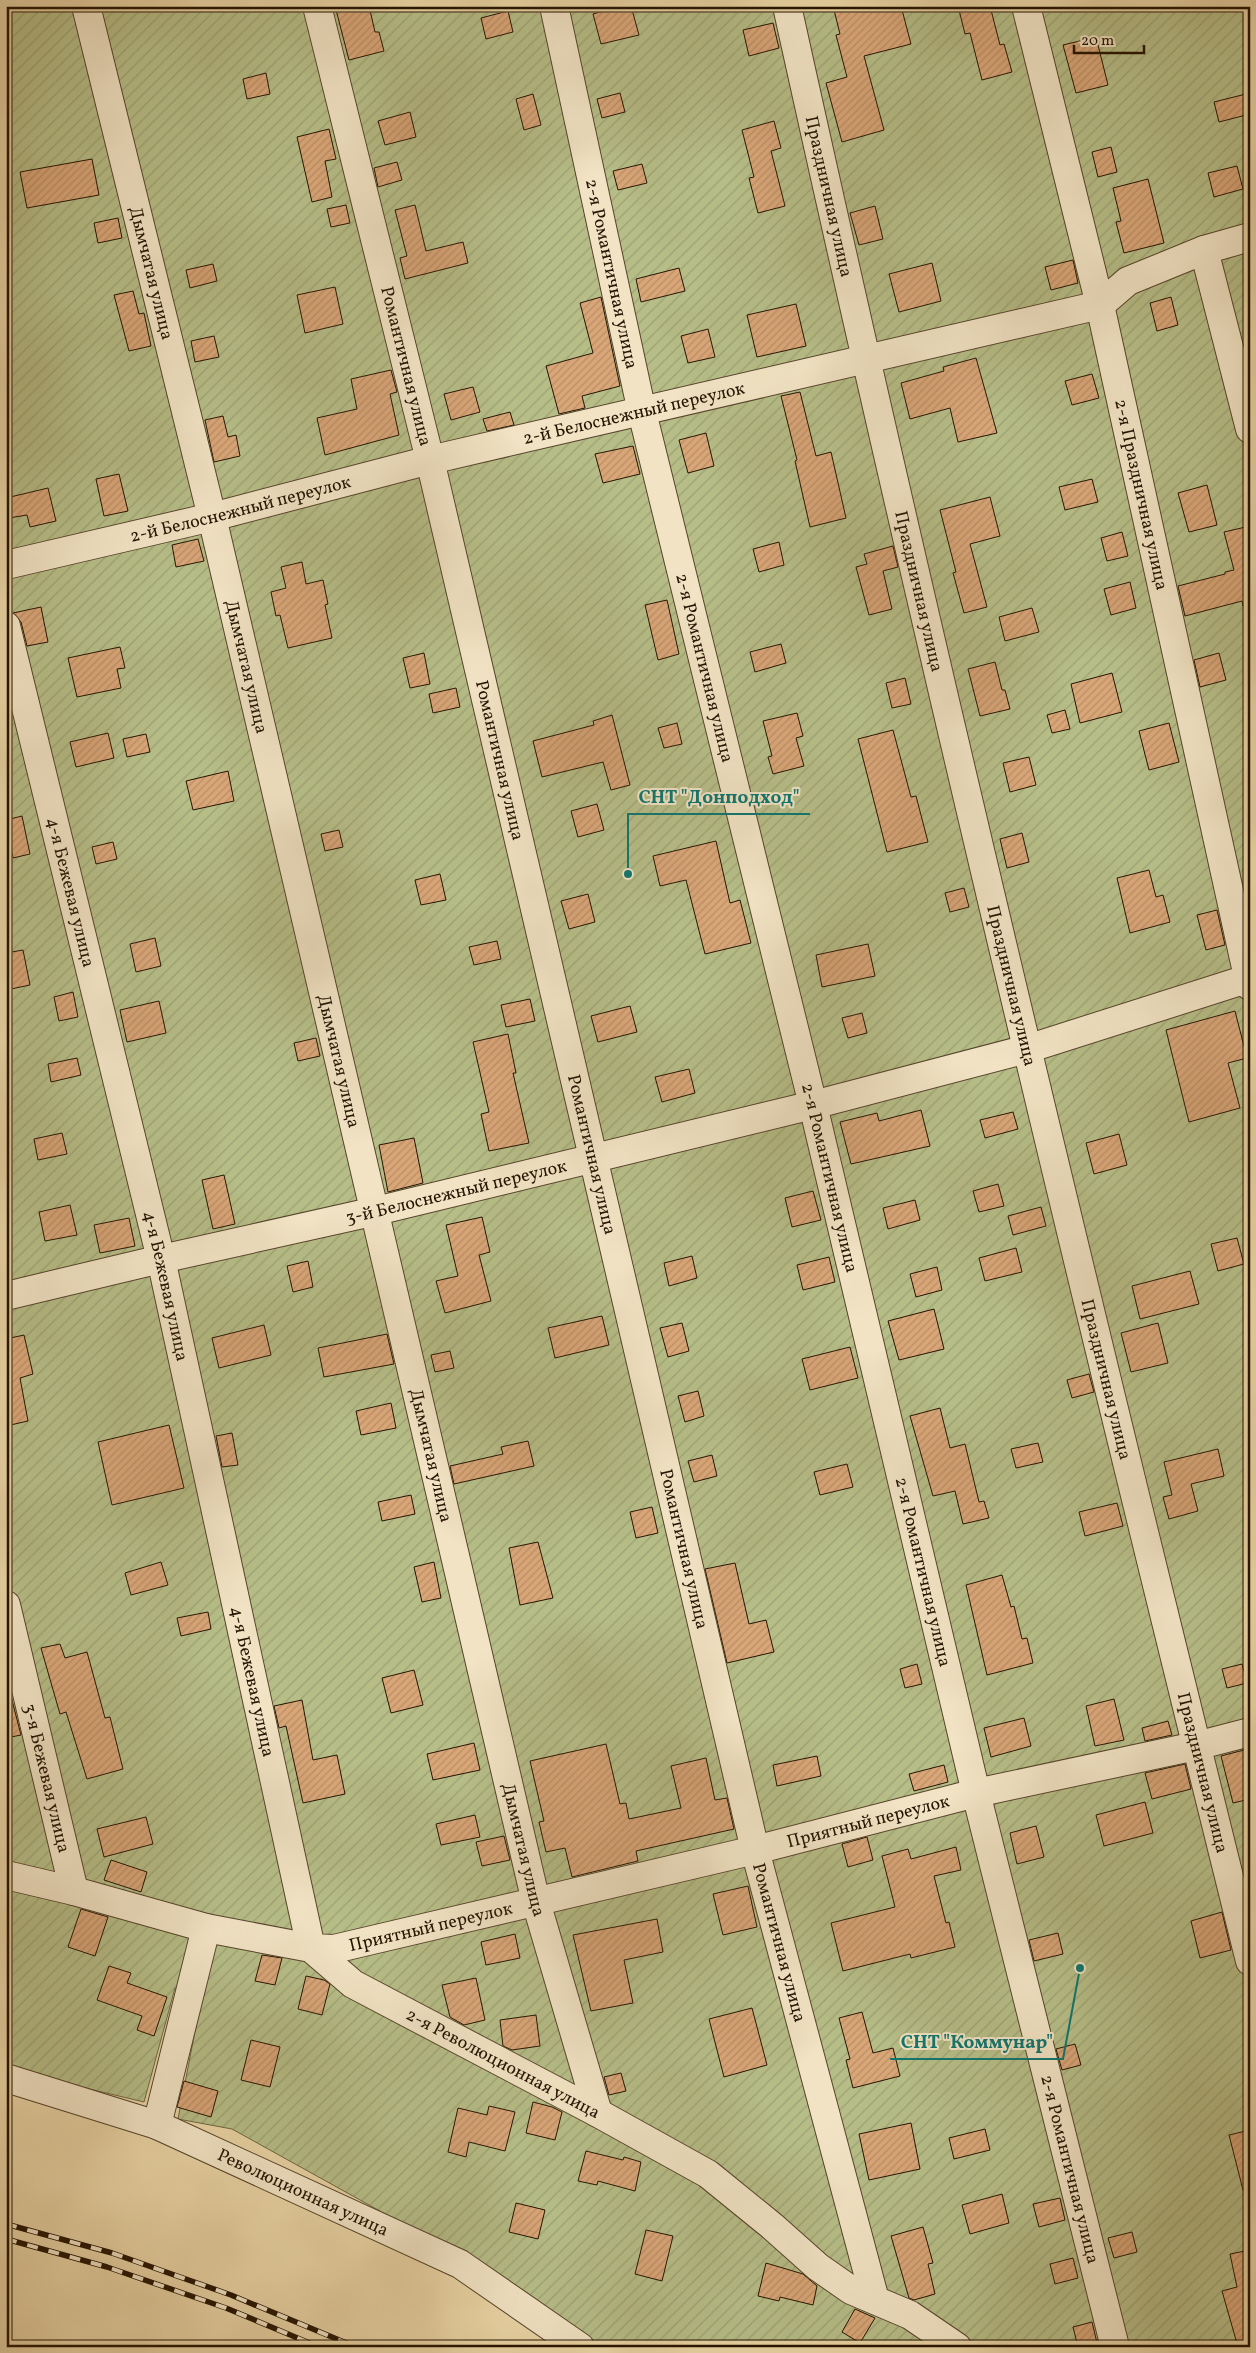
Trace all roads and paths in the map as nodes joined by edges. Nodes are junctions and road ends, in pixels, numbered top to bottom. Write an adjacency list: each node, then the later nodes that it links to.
1 (86, 6): 13 (street, Дымчатая улица)
2 (317, 6): 12 (street, Романтичная улица)
3 (554, 6): 10 (street, 2-я Романтичная улица)
4 (787, 6): 9 (street, Праздничная улица)
5 (1026, 6): 8 (street, 2-я Праздничная улица)
6 (1250, 237): 7 (street, 2-й Белоснежный переулок)
7 (1204, 250): 8 (street, 2-й Белоснежный переулок); 11 (street)
8 (1100, 305): 9 (street, 2-й Белоснежный переулок); 16 (street, 2-я Праздничная улица)
9 (865, 358): 10 (street, 2-й Белоснежный переулок); 17 (street, Праздничная улица)
10 (642, 412): 12 (street, 2-й Белоснежный переулок); 18 (street, 2-я Романтичная улица)
11 (1250, 429)
12 (430, 460): 13 (street, 2-й Белоснежный переулок); 19 (street, Романтичная улица)
13 (212, 517): 14 (street, 2-й Белоснежный переулок); 20 (street, Дымчатая улица)
14 (6, 565)
15 (6, 626): 21 (street, 4-я Бежевая улица)
16 (1249, 981): 17 (street, 3-й Белоснежный переулок)
17 (1027, 1049): 18 (street, 3-й Белоснежный переулок); 25 (street, Праздничная улица)
18 (813, 1105): 19 (street, 3-й Белоснежный переулок); 26 (street, 2-я Романтичная улица)
19 (593, 1156): 20 (street, 3-й Белоснежный переулок); 27 (street, Романтичная улица)
20 (376, 1211): 21 (street, 3-й Белоснежный переулок); 30 (street, Дымчатая улица)
21 (161, 1259): 22 (street, 3-й Белоснежный переулок); 32 (street, 4-я Бежевая улица)
22 (6, 1296)
23 (6, 1605): 29 (street, 3-я Бежевая улица)
24 (1250, 1732): 25 (street, Приятный переулок)
25 (1196, 1746): 26 (street, Приятный переулок); 33 (street, Праздничная улица)
26 (976, 1794): 27 (street, Приятный переулок); 40 (street, 2-я Романтичная улица)
27 (755, 1850): 30 (street, Приятный переулок); 37 (street, Романтичная улица)
28 (6, 1875): 29 (street)
29 (74, 1891): 31 (street)
30 (536, 1902): 32 (street, Приятный переулок); 35 (street, Дымчатая улица)
31 (206, 1928): 32 (street); 36 (street)
32 (311, 1948): 35 (street, 2-я Революционная улица)
33 (1250, 1961)
34 (6, 2078): 36 (street, Революционная улица)
35 (598, 2113): 37 (street, 2-я Революционная улица)
36 (157, 2125): 38 (street, Революционная улица)
37 (875, 2300): 39 (street, 2-я Революционная улица)
38 (580, 2347)
39 (957, 2347)
40 (1115, 2347)

